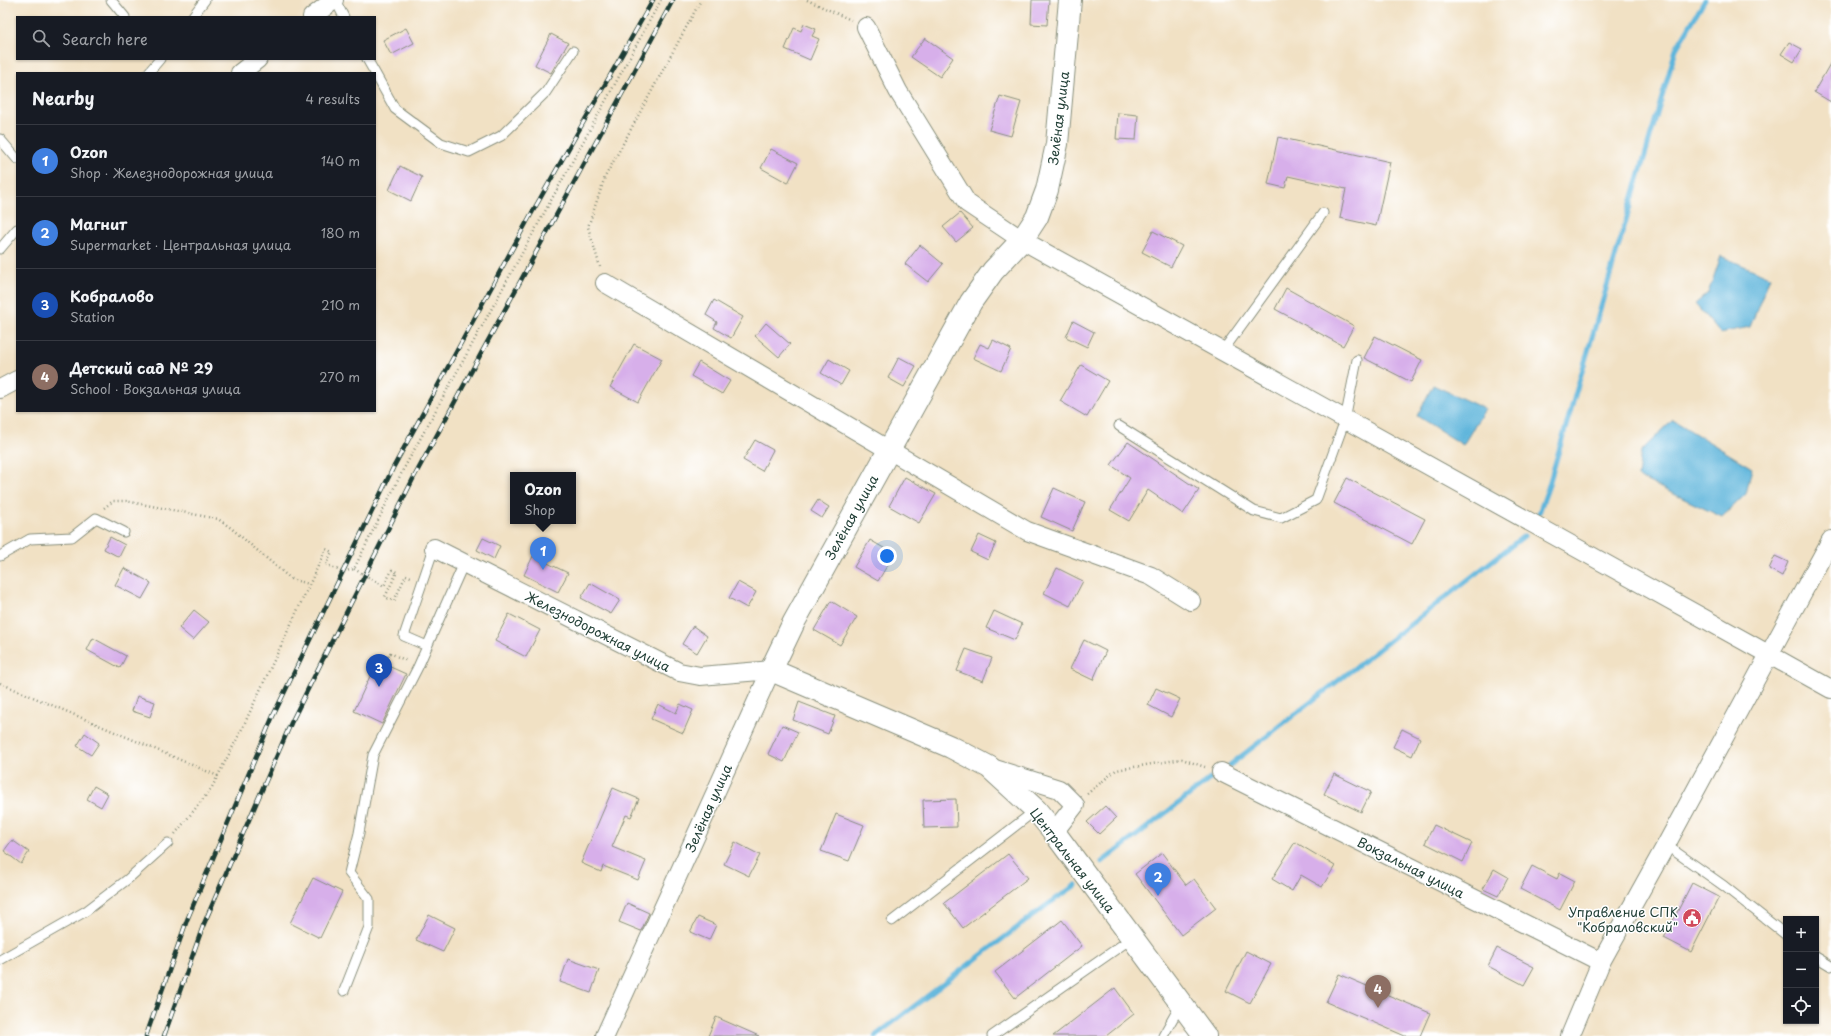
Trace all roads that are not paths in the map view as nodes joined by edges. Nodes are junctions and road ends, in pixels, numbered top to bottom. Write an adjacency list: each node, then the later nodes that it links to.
1 (111, 0): 5 (lane)
2 (205, 0): 6 (lane)
3 (334, 0): 7 (street); 8 (lane)
4 (1070, 0): 22 (street, Зелёная улица)
5 (124, 16)
6 (193, 16)
7 (313, 16)
8 (343, 16)
9 (866, 27): 22 (street)
10 (573, 51): 17 (lane)
11 (158, 60): 14 (lane)
12 (257, 60): 15 (street)
13 (368, 60): 16 (lane)
14 (149, 72)
15 (241, 72)
16 (374, 72)
17 (376, 75)
18 (0, 139): 19 (lane)
19 (16, 158)
20 (1324, 213): 25 (lane)
21 (16, 230): 23 (lane)
22 (1022, 240): 25 (street); 31 (street, Зелёная улица)
23 (0, 249)
24 (605, 283): 31 (street)
25 (1222, 352): 29 (street)
26 (1357, 360): 29 (lane)
27 (16, 381): 28 (street)
28 (0, 389)
29 (1345, 420): 30 (lane); 39 (street)
30 (1119, 426)
31 (888, 450): 37 (street); 40 (street, Зелёная улица)
32 (124, 532): 35 (lane)
33 (1831, 540): 39 (street)
34 (434, 548): 36 (street, Железнодорожная улица); 38 (lane)
35 (0, 556)
36 (464, 563): 38 (lane); 40 (street, Железнодорожная улица)
37 (1191, 601)
38 (427, 646): 55 (lane)
39 (1768, 654): 41 (street); 47 (street)
40 (771, 670): 42 (street, Центральная улица); 57 (street, Зелёная улица)
41 (1831, 689)
42 (989, 767): 44 (street, Центральная улица); 45 (street)
43 (1221, 772): 53 (street, Вокзальная улица)
44 (1036, 810): 45 (street, Центральная улица); 48 (lane)
45 (1054, 832): 50 (street, Центральная улица)
46 (168, 843): 51 (lane)
47 (1666, 845): 49 (lane); 53 (street)
48 (892, 921)
49 (1783, 933)
50 (1132, 937): 56 (street, Центральная улица); 58 (lane)
51 (0, 960)
52 (1819, 960): 54 (lane)
53 (1600, 962): 61 (street)
54 (1831, 966)
55 (344, 991)
56 (1182, 1004): 59 (lane); 60 (street, Центральная улица)
57 (605, 1036)
58 (992, 1036)
59 (1163, 1036)
60 (1205, 1036)
61 (1570, 1036)

